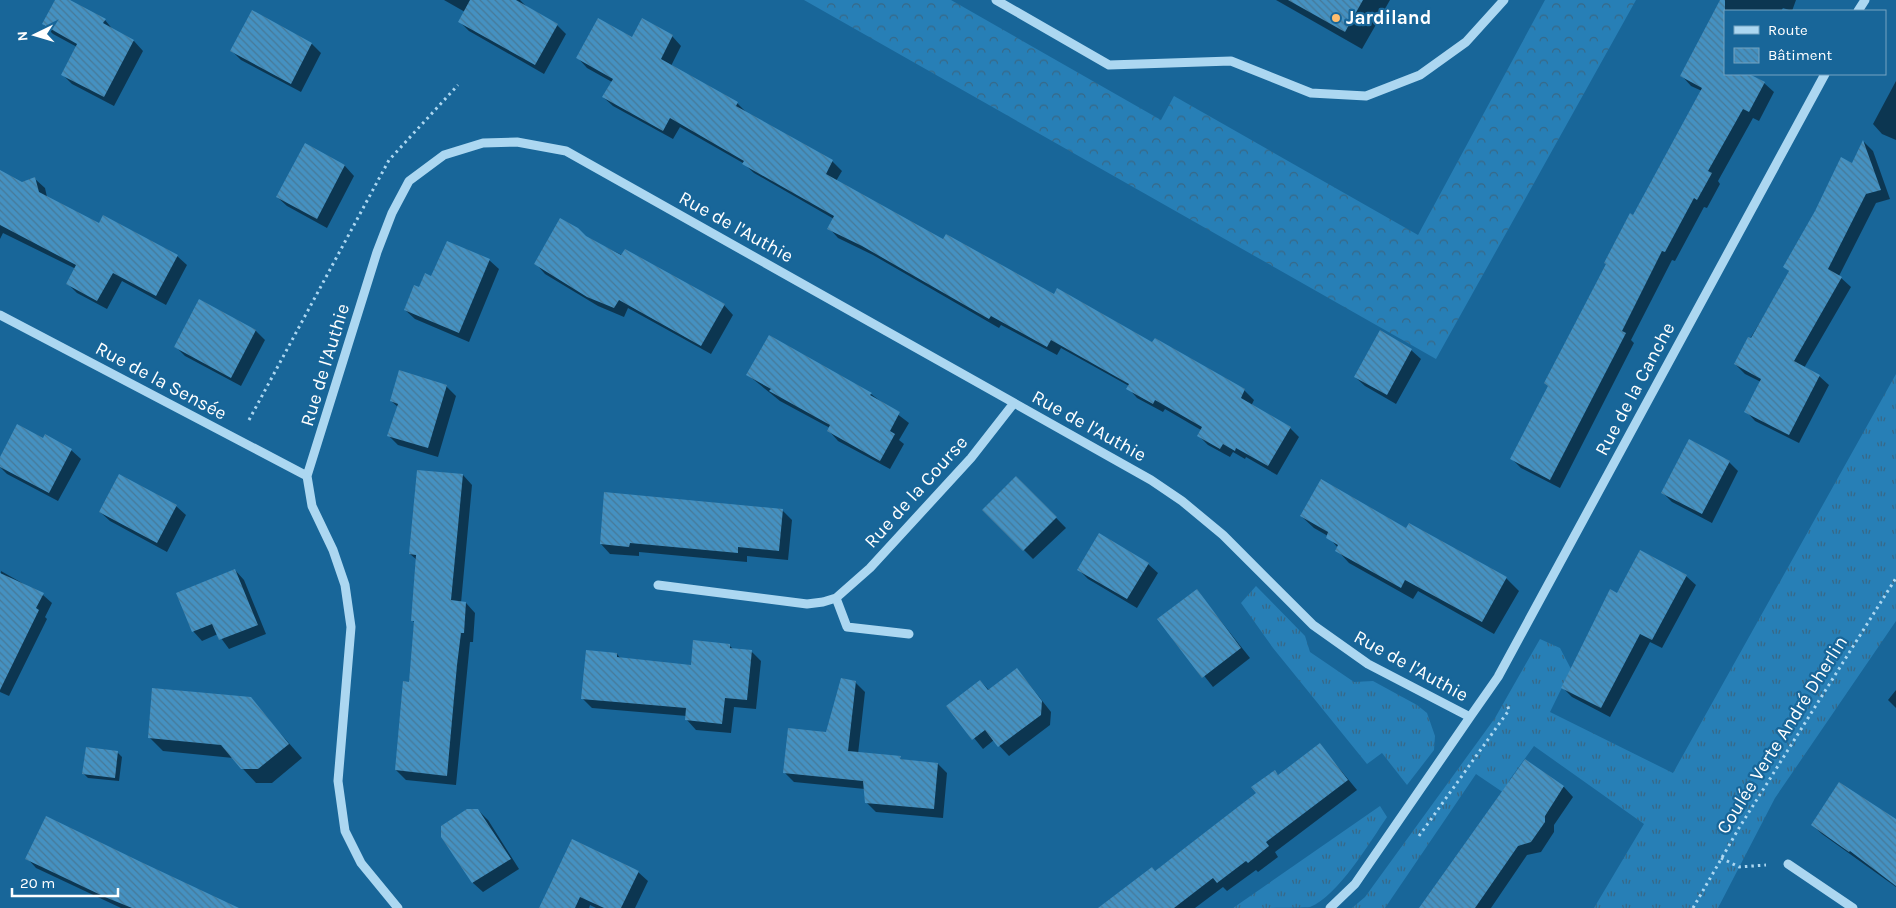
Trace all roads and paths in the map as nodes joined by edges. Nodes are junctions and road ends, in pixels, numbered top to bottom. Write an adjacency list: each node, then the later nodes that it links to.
1 (996, 0): 2 (street)
2 (1504, 0)
3 (1824, 75): 13 (street, Rue de la Canche)
4 (458, 85): 7 (path)
5 (0, 315): 7 (street, Rue de la Sensée)
6 (1014, 402): 8 (street, Rue de l'Authie); 11 (street, Rue de la Course); 13 (street, Rue de l'Authie)
7 (238, 440): 8 (street, Rue de la Sensée)
8 (307, 476): 16 (street, Rue de l'Authie)
9 (1895, 580): 14 (path, Coulée Verte André Dherlin)
10 (658, 585): 11 (street, Rue de la Course)
11 (836, 598): 12 (street)
12 (909, 634)
13 (1470, 718): 17 (street, Rue de l'Authie)
14 (1721, 858): 15 (path); 18 (path, Coulée Verte André Dherlin)
15 (1788, 864): 19 (street)
16 (398, 908)
17 (1330, 908)
18 (1693, 908)
19 (1853, 908)

